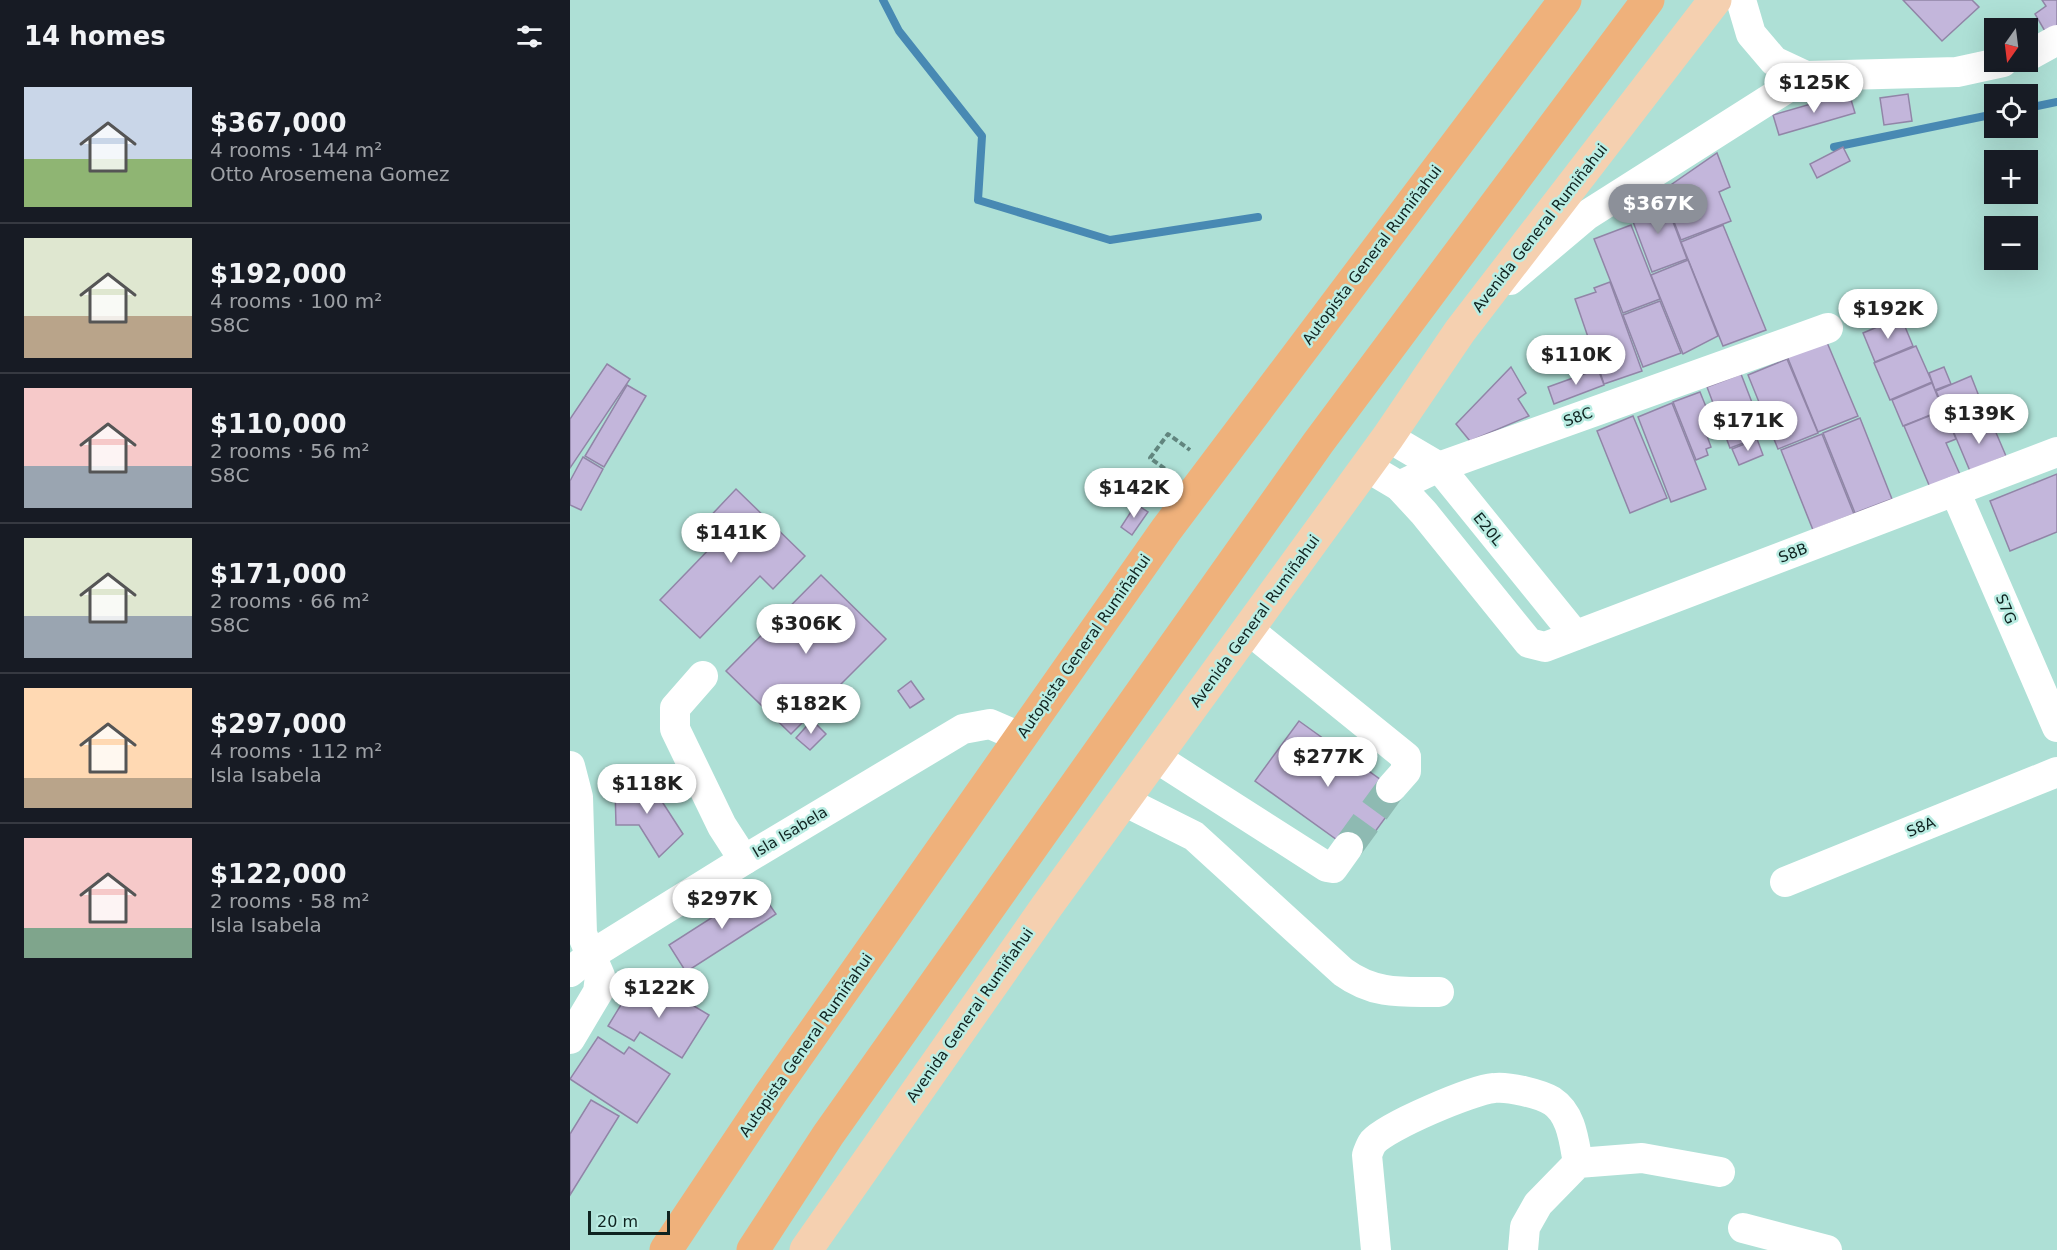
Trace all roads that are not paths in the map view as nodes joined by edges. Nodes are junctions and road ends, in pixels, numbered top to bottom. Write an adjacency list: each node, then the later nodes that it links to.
1 (1565, 0): 21 (highway, Autopista General Rumiñahui)
2 (1648, 0): 37 (highway)
3 (1715, 0): 10 (main road, Avenida General Rumiñahui)
4 (1741, 0): 8 (street)
5 (2057, 40): 6 (street)
6 (2038, 50)
7 (1984, 66): 8 (street)
8 (1806, 76): 10 (street)
9 (1828, 328): 14 (street, S8C)
10 (1460, 331): 11 (main road, Avenida General Rumiñahui)
11 (1388, 437): 13 (main road, Avenida General Rumiñahui); 14 (street, E20L)
12 (2057, 452): 16 (street, S8B)
13 (1367, 467): 15 (street); 17 (main road, Avenida General Rumiñahui)
14 (1439, 467): 15 (street, S8C); 18 (street, E20L)
15 (1399, 486): 18 (street, S8B)
16 (1955, 491): 18 (street, S8B); 20 (street, S7G)
17 (1249, 630): 22 (main road, Avenida General Rumiñahui); 25 (street)
18 (1575, 635)
19 (703, 676): 28 (street)
20 (2057, 727)
21 (1020, 737): 28 (street, Isla Isabela); 36 (highway, Autopista General Rumiñahui)
22 (1155, 757): 26 (main road, Avenida General Rumiñahui); 27 (street)
23 (570, 766): 30 (street)
24 (2057, 772): 29 (street, S8A)
25 (1392, 788)
26 (1124, 801): 31 (street); 38 (main road, Avenida General Rumiñahui)
27 (1348, 848)
28 (744, 860): 30 (street, Isla Isabela)
29 (1785, 882)
30 (580, 963): 32 (street)
31 (1439, 992)
32 (570, 1039)
33 (1578, 1163): 34 (street); 39 (street); 40 (street)
34 (1719, 1172)
35 (1743, 1228): 41 (street)
36 (666, 1250)
37 (753, 1250)
38 (806, 1250)
39 (1376, 1250)
40 (1523, 1250)
41 (1827, 1250)

